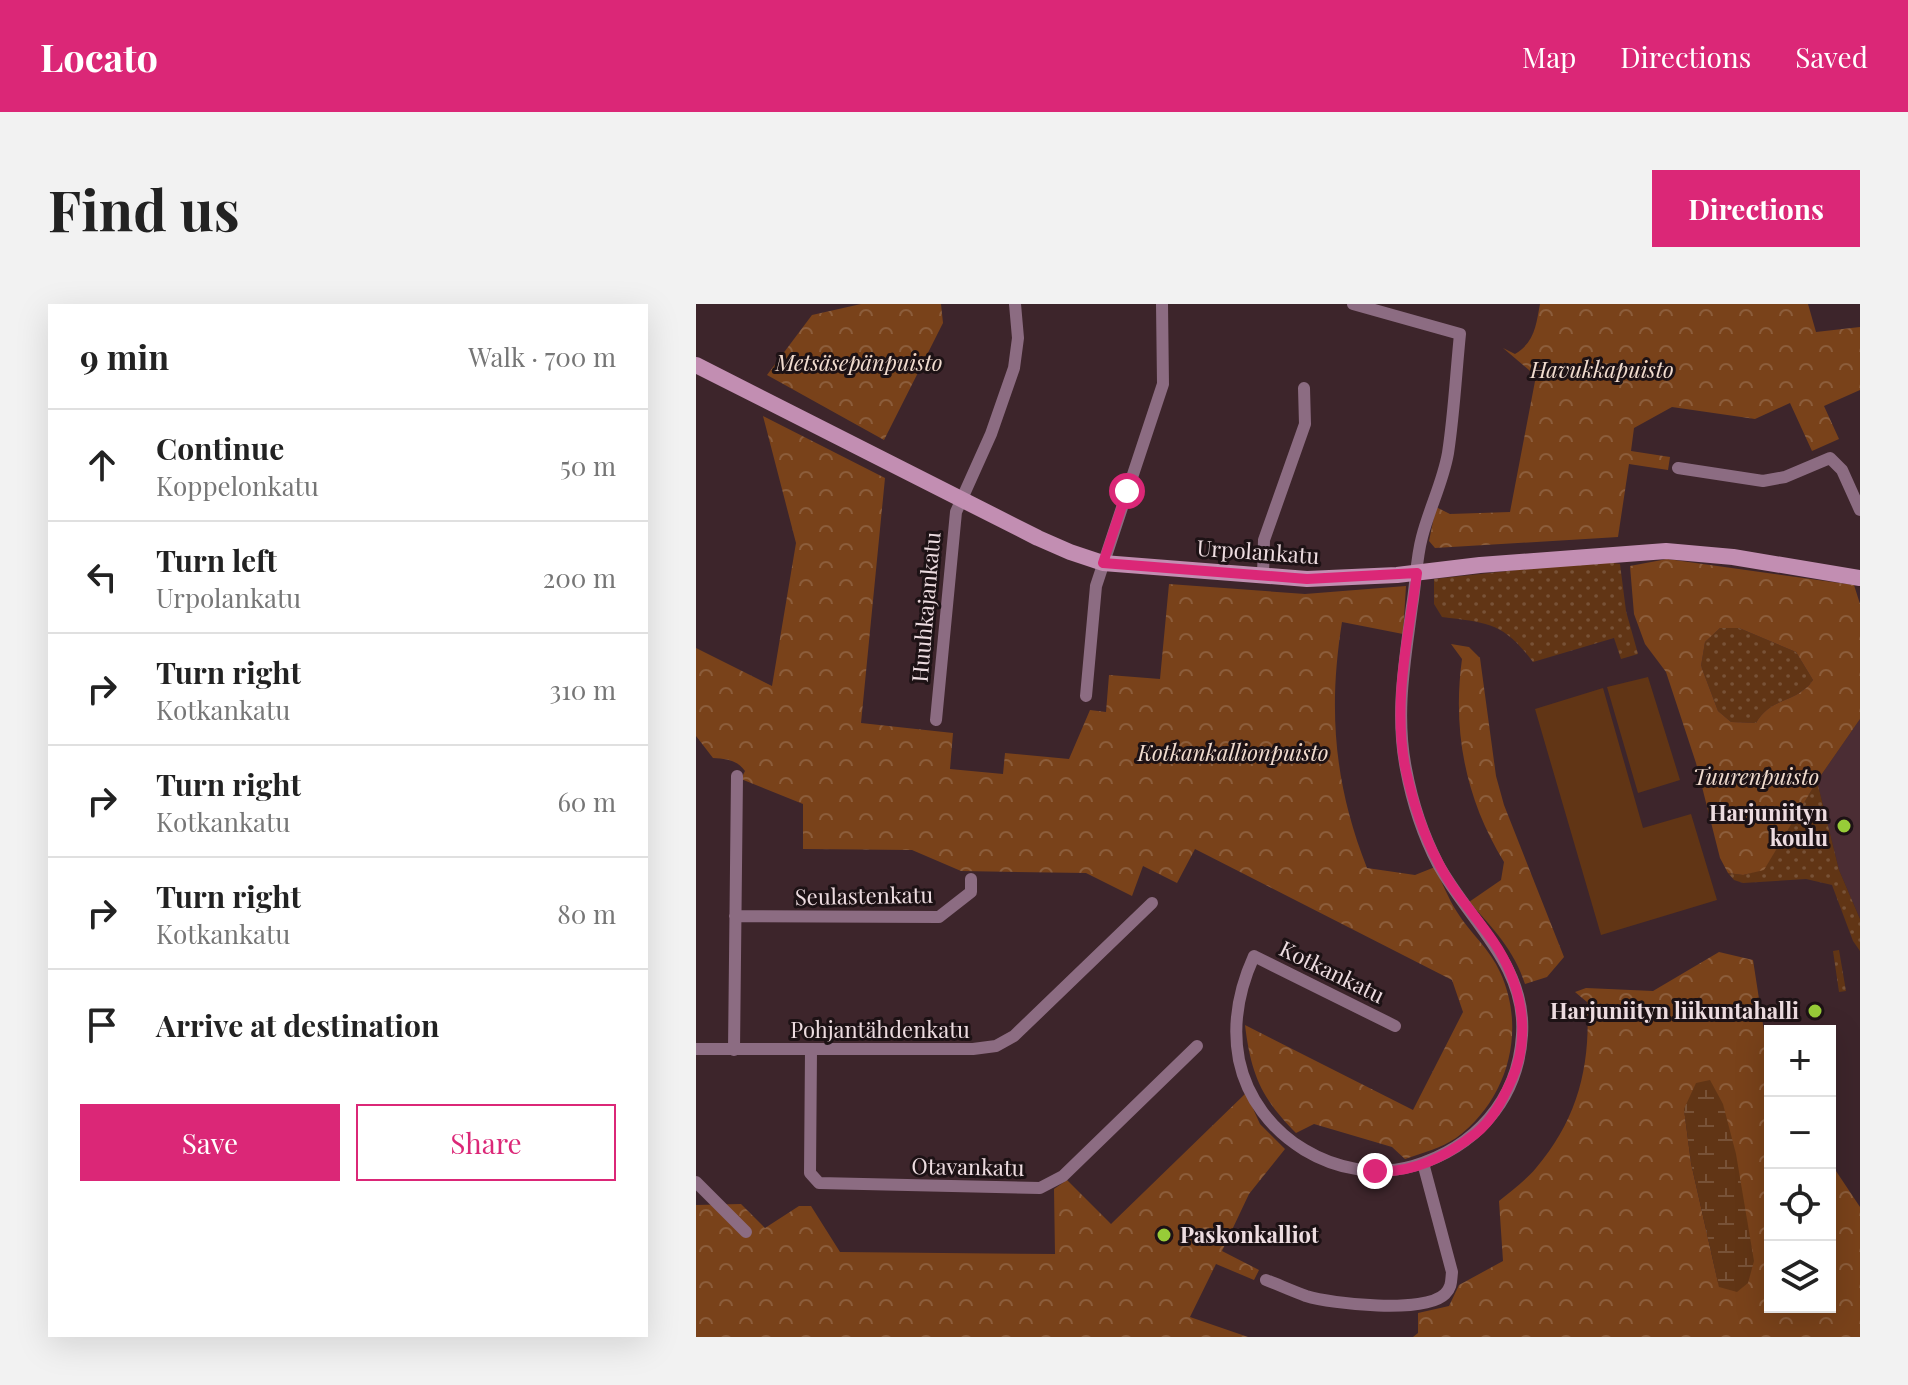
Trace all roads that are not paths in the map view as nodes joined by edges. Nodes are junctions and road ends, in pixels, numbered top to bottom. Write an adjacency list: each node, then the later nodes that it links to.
1 (1015, 304): 7 (street, Huuhkajankatu)
2 (1162, 304): 9 (street)
3 (1353, 304): 10 (street, Kotkankatu)
4 (696, 365): 7 (main road, Urpolankatu)
5 (1304, 388): 11 (street)
6 (1678, 468): 8 (street)
7 (960, 498): 9 (main road, Urpolankatu); 14 (street, Huuhkajankatu)
8 (1860, 510)
9 (1103, 563): 11 (main road, Urpolankatu); 13 (street)
10 (1417, 573): 11 (main road, Urpolankatu); 12 (main road, Urpolankatu); 24 (street, Kotkankatu)
11 (1263, 575)
12 (1860, 578)
13 (1086, 696)
14 (936, 720)
15 (737, 776): 18 (street)
16 (971, 879): 18 (street, Seulastenkatu)
17 (1152, 903): 23 (street, Pohjantähdenkatu)
18 (735, 916): 22 (street)
19 (1395, 1026): 24 (street, Kotkankatu)
20 (1197, 1046): 23 (street, Otavankatu)
21 (696, 1049): 22 (street, Pohjantähdenkatu)
22 (734, 1050): 23 (street, Pohjantähdenkatu)
23 (811, 1050)
24 (1423, 1163): 27 (street)
25 (696, 1182): 26 (street)
26 (746, 1232)
27 (1266, 1280)

